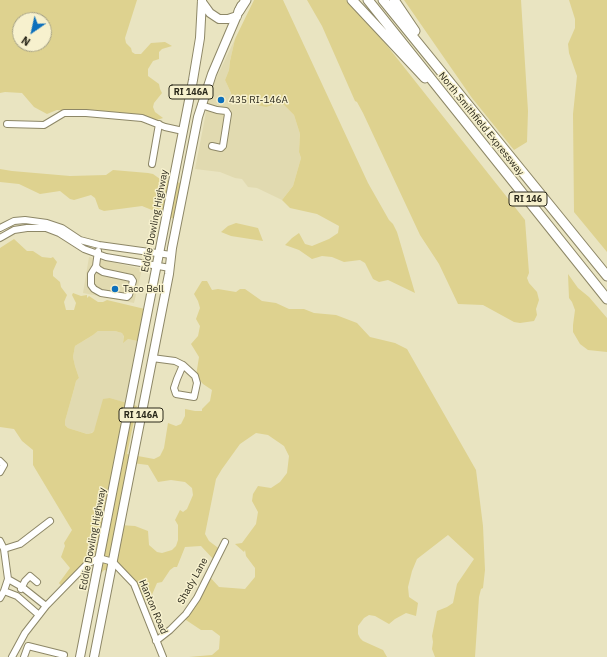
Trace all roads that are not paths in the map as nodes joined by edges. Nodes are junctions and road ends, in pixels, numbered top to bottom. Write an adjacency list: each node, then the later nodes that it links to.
1 (245, 0): 7 (highway)
2 (352, 0): 9 (highway)
3 (368, 0): 9 (highway, North Smithfield Expressway / RI 146)
4 (383, 0): 8 (highway, North Smithfield Expressway / RI 146)
5 (394, 0): 8 (highway)
6 (202, 1): 7 (main road); 13 (main road, Eddie Dowling Highway / RI 146A)
7 (238, 14): 10 (main road, RI 146A)
8 (453, 87): 25 (highway, North Smithfield Expressway / RI 146)
9 (448, 100): 26 (highway, North Smithfield Expressway / RI 146)
10 (201, 105): 14 (street); 21 (main road, RI 146A)
11 (7, 124): 12 (street)
12 (159, 124): 13 (street); 15 (street)
13 (183, 131): 20 (main road, Eddie Dowling Highway / RI 146A)
14 (212, 146)
15 (152, 164)
16 (0, 228): 18 (street)
17 (0, 238): 19 (street)
18 (98, 245): 19 (street); 20 (street)
19 (97, 254): 22 (street); 23 (street)
20 (159, 254): 21 (street); 23 (main road, Eddie Dowling Highway / RI 146A)
21 (171, 255): 24 (main road, RI 146A)
22 (96, 266): 22 (street)
23 (156, 266): 24 (street); 35 (main road, Eddie Dowling Highway / RI 146A)
24 (170, 268): 27 (main road, RI 146A)
25 (607, 276)
26 (607, 299)
27 (152, 358): 28 (street); 36 (main road, RI 146A)
28 (183, 365): 28 (street)
29 (0, 461): 30 (street)
30 (0, 472)
31 (50, 521): 34 (street)
32 (0, 541): 34 (street)
33 (225, 542): 45 (street, Shady Lane)
34 (4, 550): 37 (street)
35 (99, 558): 36 (street); 43 (street); 49 (main road, Eddie Dowling Highway / RI 146A)
36 (113, 562): 45 (street, Hanton Road); 50 (main road, RI 146A)
37 (8, 579): 39 (street); 40 (street)
38 (37, 582): 39 (street)
39 (22, 587): 41 (street); 43 (street)
40 (4, 591): 41 (street); 42 (street)
41 (17, 596): 44 (street)
42 (0, 598)
43 (46, 606): 44 (street)
44 (39, 615): 46 (street)
45 (156, 641): 51 (street, Hanton Road)
46 (13, 655): 47 (street)
47 (24, 656): 48 (street)
48 (64, 657)
49 (80, 657)
50 (94, 657)
51 (163, 657)

